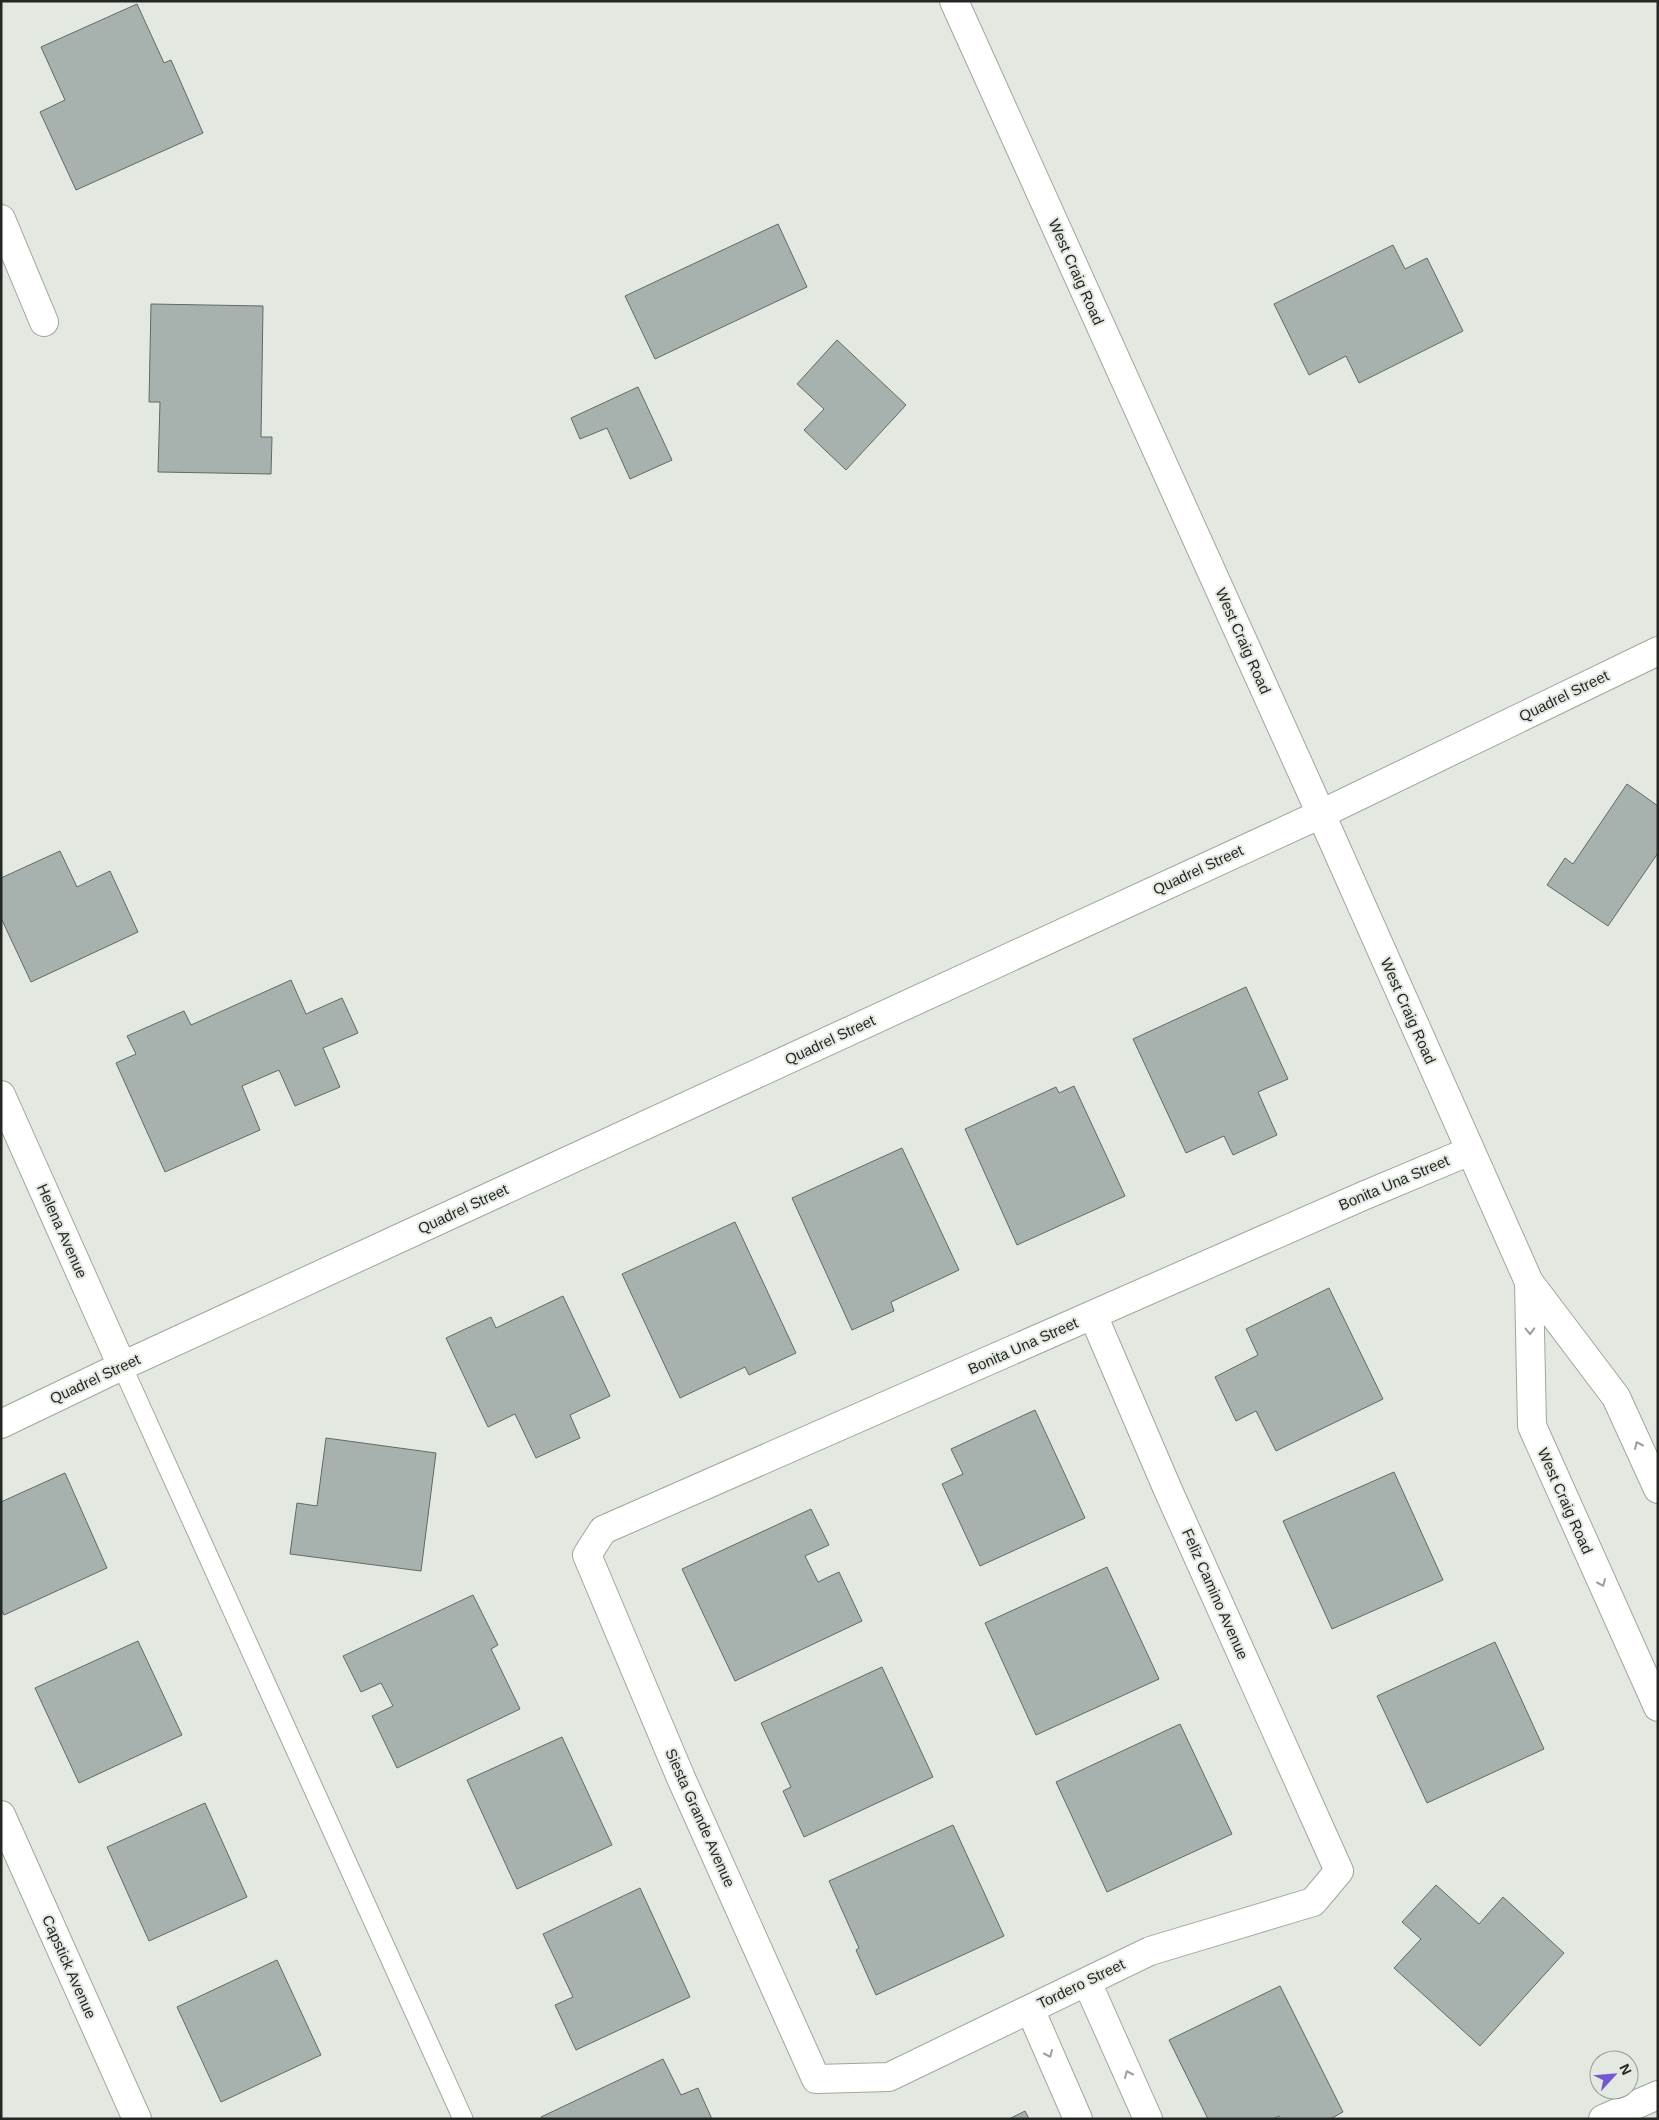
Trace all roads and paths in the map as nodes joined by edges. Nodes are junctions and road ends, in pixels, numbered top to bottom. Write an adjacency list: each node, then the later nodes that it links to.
1 (954, 1): 5 (street, West Craig Road)
2 (1, 219): 3 (street)
3 (44, 322)
4 (1658, 651): 5 (street, Quadrel Street)
5 (1321, 814): 7 (street, West Craig Road); 10 (street, Quadrel Street)
6 (1, 1095): 10 (street, Helena Avenue)
7 (1470, 1151): 8 (street, West Craig Road); 9 (street, Bonita Una Street)
8 (1529, 1282): 12 (street, West Craig Road, one-way to 8); 14 (street, West Craig Road, one-way to 14)
9 (1093, 1316): 13 (street, Bonita Una Street); 16 (street, Feliz Camino Avenue)
10 (122, 1366): 11 (street, Quadrel Street); 22 (lane)
11 (1, 1424)
12 (1658, 1489)
13 (588, 1555): 19 (street, Siesta Grande Avenue)
14 (1658, 1707)
15 (2, 1821): 21 (street, Capstick Avenue)
16 (1339, 1872): 17 (street, Tordero Street)
17 (1087, 1982): 18 (street, Tordero Street); 24 (street, one-way to 17)
18 (1030, 2009): 19 (street, Tordero Street); 23 (street, one-way to 23)
19 (816, 2079)
20 (1658, 2095): 25 (street)
21 (137, 2119)
22 (463, 2119)
23 (1078, 2119)
24 (1148, 2119)
25 (1603, 2119)

